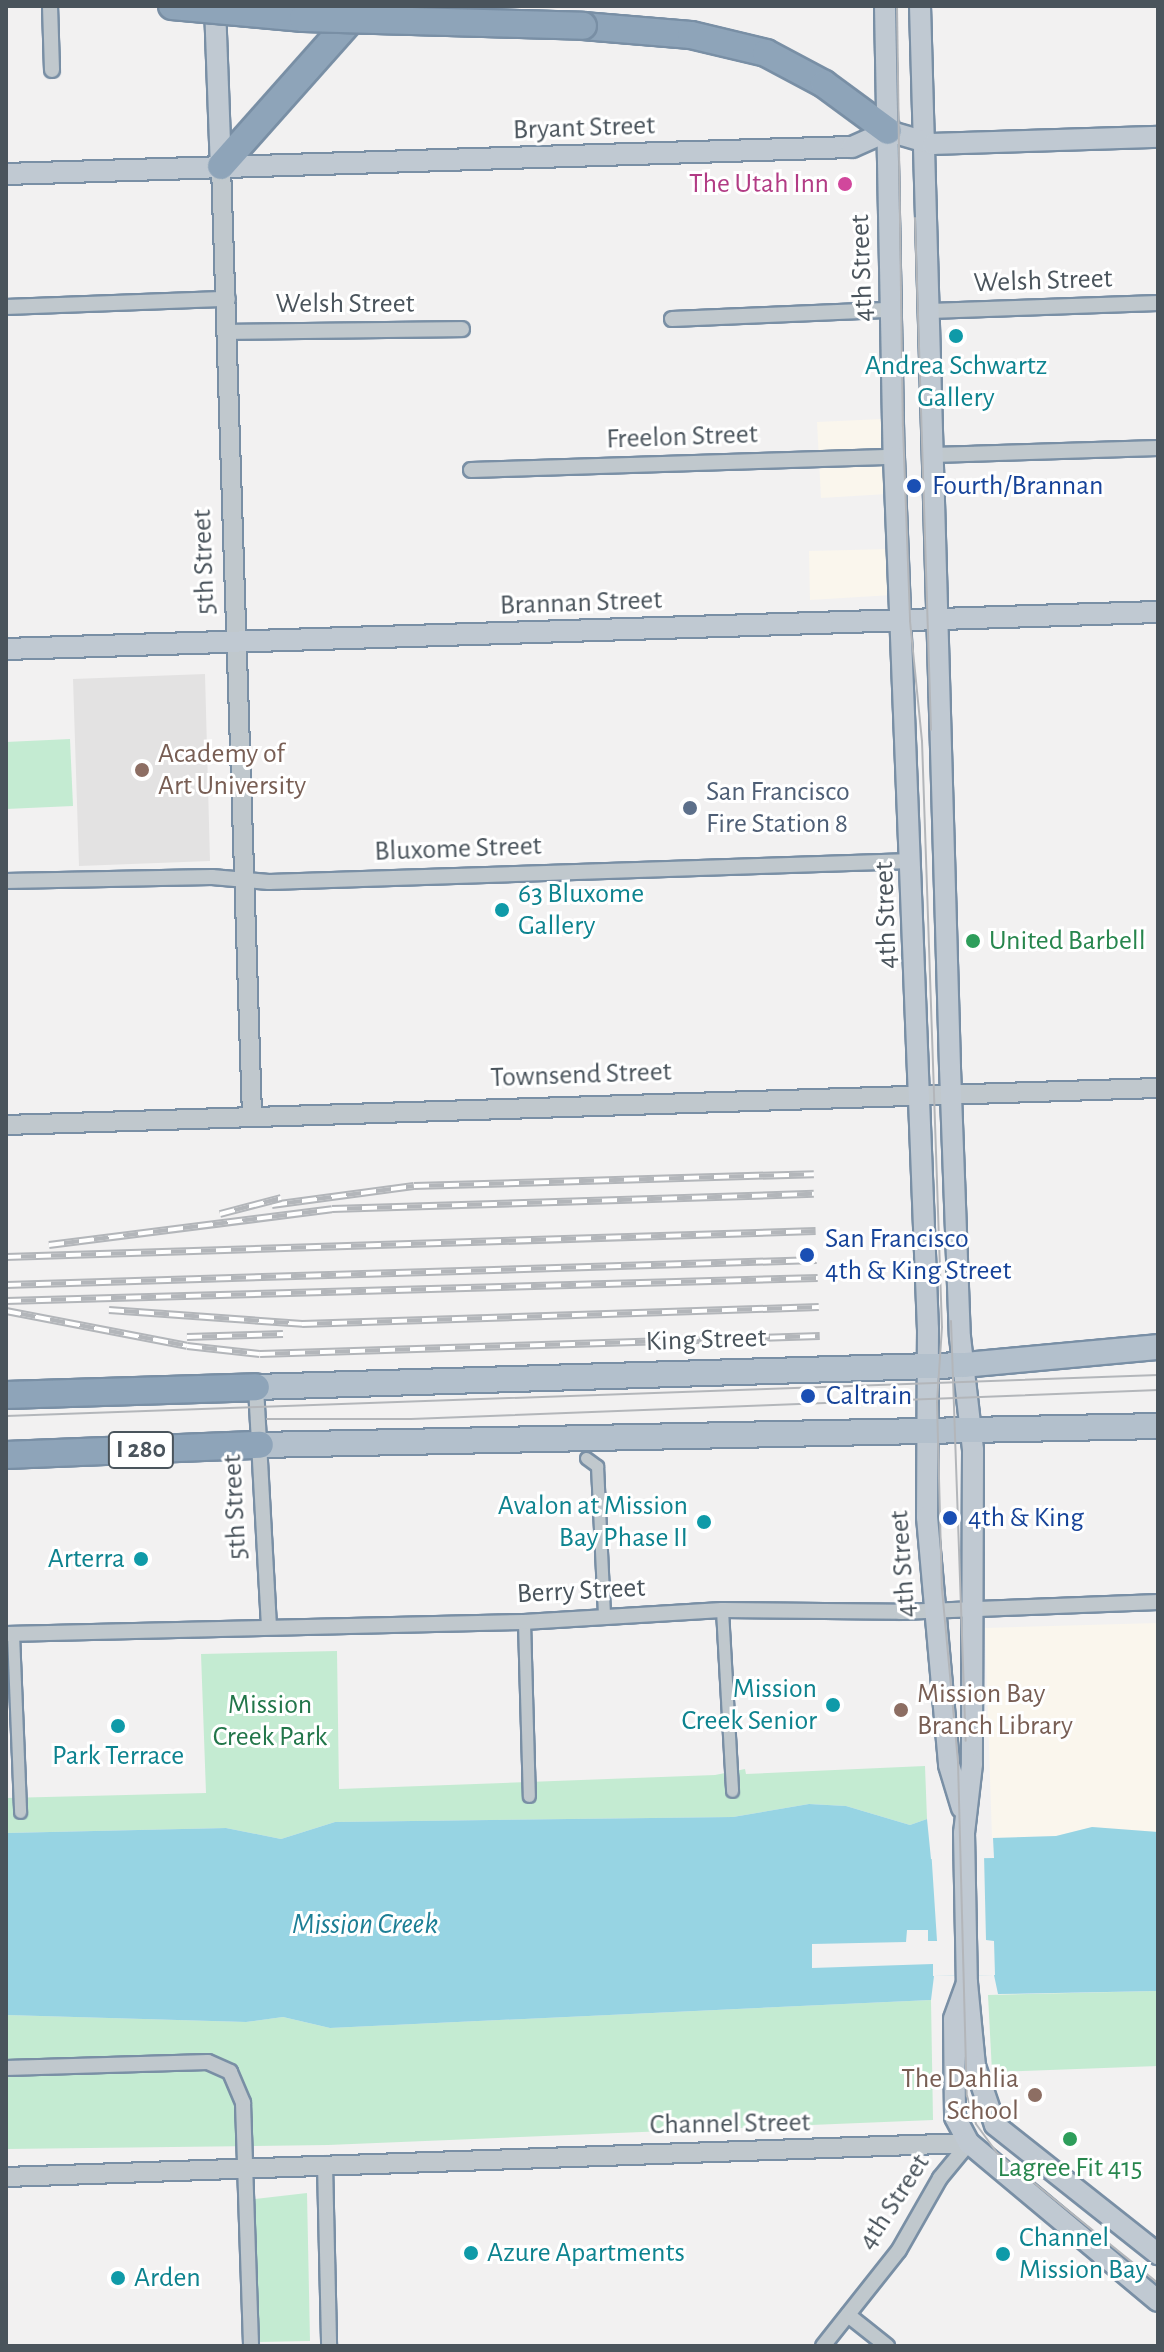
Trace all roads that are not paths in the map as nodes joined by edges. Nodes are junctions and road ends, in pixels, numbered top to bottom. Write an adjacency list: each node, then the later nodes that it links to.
1 (50, 6): 7 (street)
2 (172, 6): 8 (highway, bridge)
3 (215, 6): 11 (main road, 5th Street)
4 (363, 6): 11 (highway)
5 (885, 6): 8 (main road, 4th Street)
6 (920, 6): 10 (main road, 4th Street)
7 (52, 70)
8 (888, 131): 10 (main road); 11 (main road, Bryant Street); 16 (main road, 4th Street)
9 (1158, 137): 10 (main road)
10 (925, 144): 17 (main road, 4th Street)
11 (221, 166): 12 (main road, Bryant Street); 13 (street, 5th Street)
12 (6, 174)
13 (228, 299): 15 (street); 20 (street, 5th Street)
14 (1158, 303): 17 (street, Welsh Street)
15 (6, 307)
16 (891, 310): 18 (street); 23 (main road, 4th Street)
17 (930, 311): 22 (main road, 4th Street)
18 (672, 319)
19 (462, 329): 20 (street, Welsh Street)
20 (228, 332): 28 (street, 5th Street)
21 (1158, 448): 22 (street)
22 (932, 455): 26 (main road, 4th Street)
23 (894, 457): 24 (street, Freelon Street); 27 (main road, 4th Street)
24 (471, 470)
25 (1158, 612): 26 (main road, Brannan Street)
26 (939, 619): 27 (main road, Brannan Street); 35 (main road, 4th Street)
27 (901, 621): 28 (main road, Brannan Street); 30 (main road, 4th Street)
28 (235, 641): 29 (main road, Brannan Street); 31 (street, 5th Street)
29 (6, 649)
30 (912, 861): 31 (street, Bluxome Street); 34 (main road, 4th Street)
31 (244, 880): 32 (street, Bluxome Street); 36 (street, 5th Street)
32 (6, 881)
33 (1158, 1088): 35 (street, Townsend Street)
34 (919, 1094): 35 (street, Townsend Street); 36 (street, Townsend Street); 40 (main road, 4th Street)
35 (952, 1094): 39 (main road, 4th Street)
36 (252, 1116): 37 (street, Townsend Street)
37 (6, 1125)
38 (1158, 1347): 39 (main road, King Street)
39 (964, 1365): 40 (main road, King Street); 44 (main road, 4th Street)
40 (927, 1366): 41 (main road, King Street); 45 (main road, 4th Street)
41 (256, 1387): 42 (highway, I 280); 46 (street, 5th Street)
42 (13, 1394)
43 (1158, 1426): 44 (main road)
44 (972, 1431): 45 (main road); 50 (main road, 4th Street)
45 (926, 1433): 46 (main road); 52 (main road, 4th Street)
46 (260, 1445): 47 (highway, I 280); 55 (street, 5th Street)
47 (14, 1455)
48 (586, 1458): 53 (street)
49 (1158, 1602): 50 (street, Berry Street)
50 (974, 1608): 52 (street, Berry Street); 60 (main road, 4th Street)
51 (722, 1610): 52 (street, Berry Street); 53 (street, Berry Street); 57 (street)
52 (933, 1611): 60 (main road, 4th Street)
53 (604, 1615): 54 (street, Berry Street)
54 (524, 1622): 55 (street, Berry Street); 58 (street)
55 (269, 1625): 56 (street, Berry Street)
56 (10, 1634): 59 (street)
57 (732, 1791)
58 (529, 1796)
59 (20, 1812)
60 (964, 1826): 61 (main road, 4th Street)
61 (968, 1979): 63 (main road, 4th Street); 64 (main road, 4th Street)
62 (6, 2068): 66 (street)
63 (995, 2125): 64 (main road); 68 (main road)
64 (969, 2143): 65 (street, Channel Street); 69 (main road); 70 (street, 4th Street)
65 (325, 2164): 66 (street, Channel Street); 72 (street)
66 (246, 2168): 67 (street, Channel Street); 71 (street)
67 (6, 2177)
68 (1158, 2254)
69 (1158, 2301)
70 (848, 2315): 73 (street, 4th Street); 74 (street)
71 (251, 2346)
72 (329, 2346)
73 (823, 2346)
74 (887, 2346)

